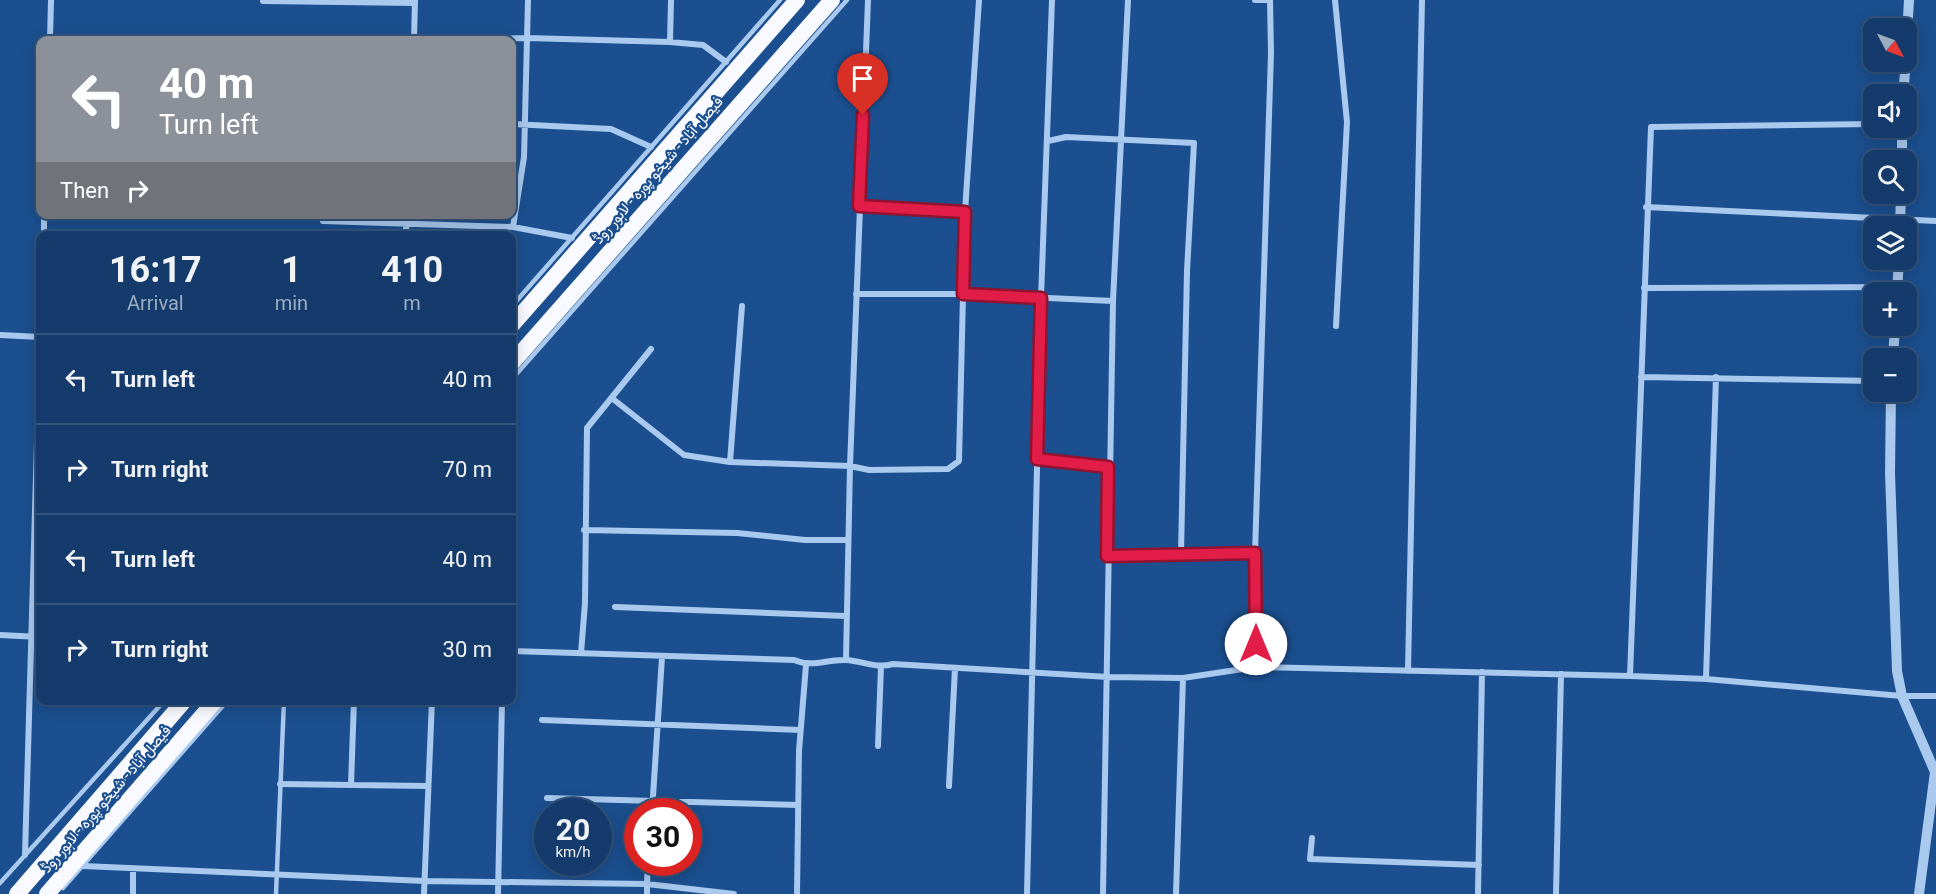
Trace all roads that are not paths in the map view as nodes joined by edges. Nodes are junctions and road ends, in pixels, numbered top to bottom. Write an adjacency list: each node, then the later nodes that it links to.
1 (51, 0): 20 (street)
2 (528, 0): 23 (street)
3 (671, 0): 24 (street)
4 (780, 0): 25 (lane)
5 (797, 0): 54 (highway, فیصل آباد - شیخو پورہ - لاہور روڈ)
6 (832, 0): 59 (highway, فیصل آباد - شیخو پورہ - لاہور روڈ)
7 (847, 0): 60 (lane)
8 (868, 0): 32 (street)
9 (979, 0): 35 (street)
10 (1052, 0): 29 (street)
11 (1128, 0): 30 (street)
12 (1255, 0): 13 (street)
13 (1270, 0): 73 (street)
14 (1335, 0): 55 (street)
15 (1422, 0): 89 (street)
16 (1909, 0): 19 (street)
17 (263, 1): 18 (street)
18 (415, 2): 21 (street)
19 (1908, 18)
20 (50, 36)
21 (414, 36)
22 (516, 38): 23 (street)
23 (527, 38): 24 (street); 28 (street)
24 (670, 42): 25 (street)
25 (726, 62): 31 (lane)
26 (516, 124): 28 (street)
27 (1863, 124): 34 (street)
28 (525, 125): 31 (street); 33 (street)
29 (1048, 141): 30 (street); 50 (street)
30 (1122, 141): 52 (street); 74 (street)
31 (651, 147): 45 (lane)
32 (859, 206): 35 (street); 48 (street)
33 (516, 207)
34 (1646, 207): 40 (street); 46 (street)
35 (965, 212): 49 (street)
36 (408, 219): 42 (street)
37 (514, 219): 43 (street)
38 (1936, 220): 41 (street)
39 (323, 221): 42 (street)
40 (1863, 221)
41 (1917, 222)
42 (408, 225): 43 (street); 44 (street)
43 (513, 226): 45 (street)
44 (406, 231)
45 (572, 238): 51 (lane)
46 (1644, 288): 47 (street); 62 (street)
47 (1863, 290)
48 (856, 294): 49 (street); 68 (street)
49 (963, 294): 50 (street); 68 (street)
50 (1041, 298): 52 (street); 66 (street)
51 (516, 301)
52 (1113, 301): 69 (street)
53 (742, 306): 67 (street)
54 (516, 320)
55 (1336, 326)
56 (0, 335): 57 (street)
57 (36, 338)
58 (651, 349): 64 (street)
59 (516, 358)
60 (516, 374)
61 (1716, 377): 62 (street); 63 (street); 96 (street)
62 (1641, 378): 93 (street)
63 (1863, 381)
64 (613, 399): 67 (street); 71 (street)
65 (1891, 402): 97 (street)
66 (1037, 459): 69 (street); 90 (street)
67 (730, 462): 68 (street)
68 (850, 466): 72 (street)
69 (1108, 467): 75 (street)
70 (36, 488): 79 (street)
71 (585, 530): 72 (street); 82 (street)
72 (848, 540): 77 (street)
73 (1255, 553): 74 (street); 87 (street)
74 (1181, 554): 75 (street)
75 (1107, 556): 94 (street)
76 (615, 607): 77 (street)
77 (846, 616): 84 (street)
78 (0, 635): 79 (street)
79 (32, 637): 80 (street); 120 (street)
80 (36, 638)
81 (516, 651): 82 (street)
82 (581, 653): 83 (street)
83 (662, 657): 85 (street); 108 (street)
84 (846, 660): 85 (street); 86 (street)
85 (806, 665): 109 (street)
86 (881, 667): 88 (street); 110 (street)
87 (1256, 667): 89 (street); 95 (street)
88 (956, 668): 90 (street); 114 (street)
89 (1408, 671): 91 (street)
90 (1032, 672): 94 (street); 140 (street)
91 (1482, 672): 92 (street); 122 (street)
92 (1561, 674): 93 (street); 144 (street)
93 (1630, 676): 96 (street)
94 (1108, 677): 95 (street); 141 (street)
95 (1183, 678): 142 (street)
96 (1706, 679): 97 (street)
97 (1902, 696): 98 (street); 118 (street)
98 (1936, 696)
99 (160, 705): 120 (lane)
100 (181, 705): 130 (highway, فیصل آباد - شیخو پورہ - لاہور روڈ)
101 (212, 705): 131 (highway, فیصل آباد - شیخو پورہ - لاہور روڈ)
102 (224, 705): 121 (lane)
103 (284, 705): 111 (lane)
104 (354, 705): 112 (street)
105 (432, 705): 113 (street)
106 (502, 705): 127 (street)
107 (542, 720): 108 (street)
108 (656, 724): 109 (street); 115 (street)
109 (800, 730): 117 (street)
110 (878, 746)
111 (280, 784): 112 (street); 124 (lane)
112 (351, 785): 113 (street)
113 (428, 786): 126 (street)
114 (949, 786)
115 (653, 798)
116 (702, 802): 117 (street)
117 (798, 805): 139 (street)
118 (1932, 822): 145 (street)
119 (1312, 838): 122 (street)
120 (25, 855): 128 (lane)
121 (82, 866): 123 (street); 132 (lane)
122 (1479, 866): 143 (street)
123 (133, 870): 124 (street); 133 (street)
124 (276, 875): 126 (street); 134 (lane)
125 (647, 876): 129 (street)
126 (425, 881): 127 (street); 135 (street)
127 (498, 881): 129 (street); 136 (street)
128 (0, 883)
129 (647, 884): 137 (street); 138 (street)
130 (17, 894)
131 (46, 894)
132 (58, 894)
133 (133, 894)
134 (276, 894)
135 (424, 894)
136 (498, 894)
137 (647, 894)
138 (734, 894)
139 (797, 894)
140 (1027, 894)
141 (1103, 894)
142 (1176, 894)
143 (1478, 894)
144 (1556, 894)
145 (1920, 894)

